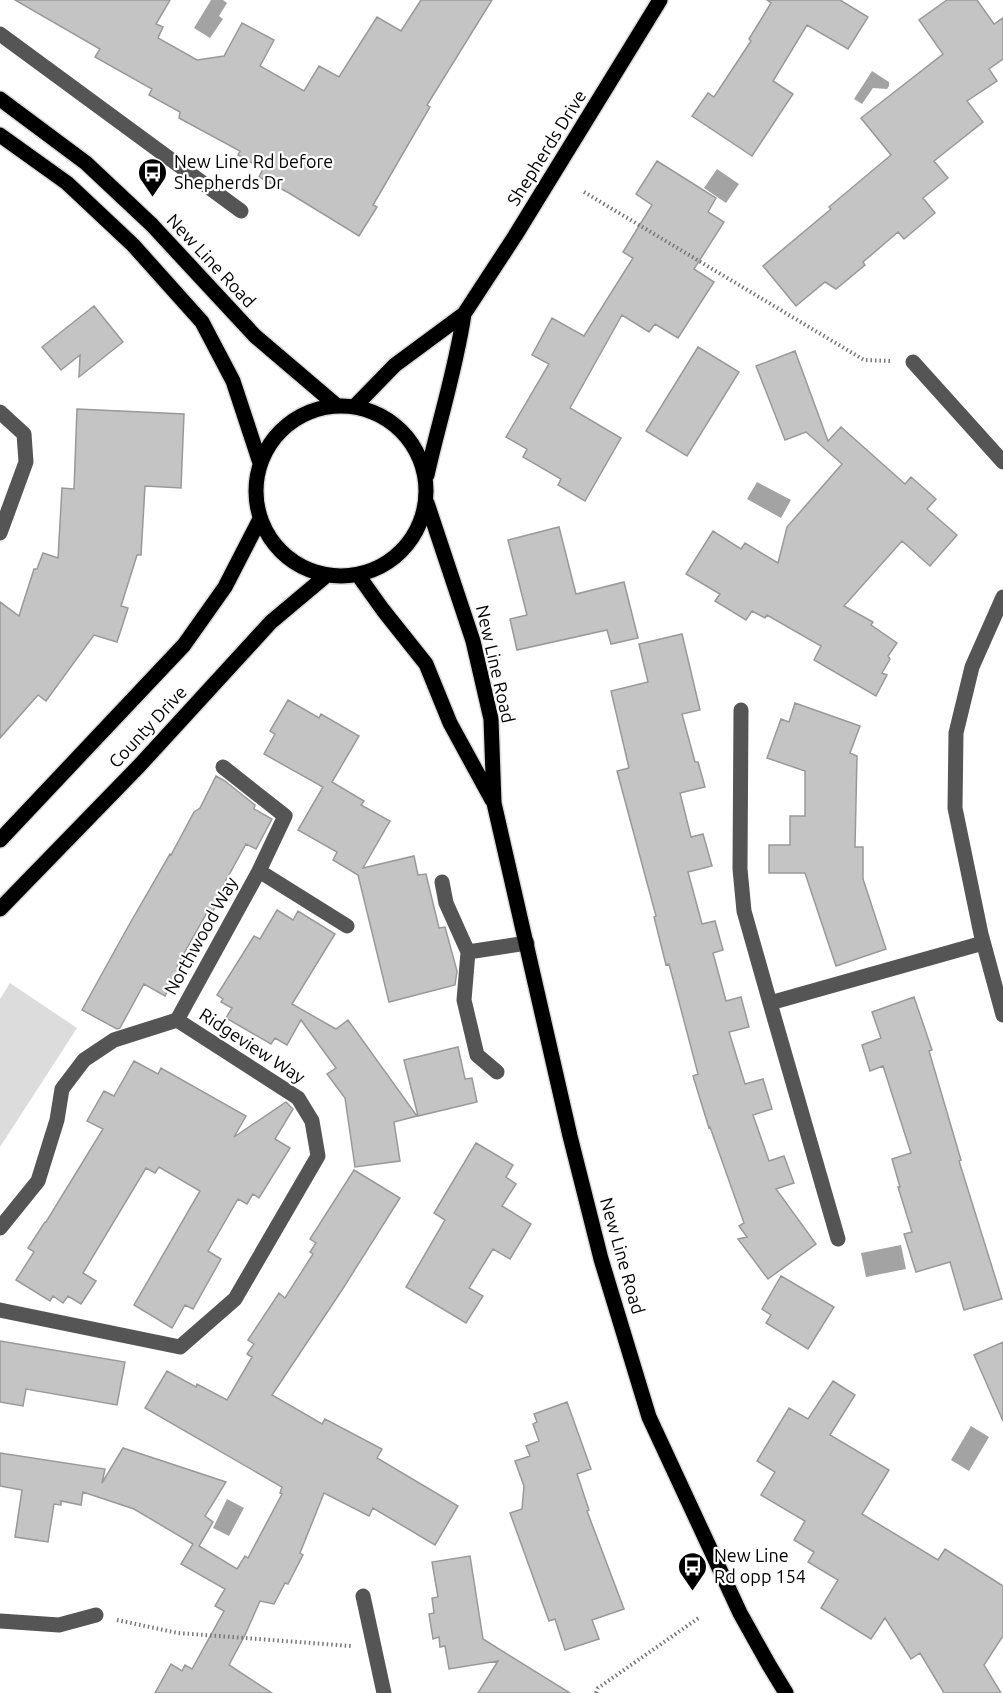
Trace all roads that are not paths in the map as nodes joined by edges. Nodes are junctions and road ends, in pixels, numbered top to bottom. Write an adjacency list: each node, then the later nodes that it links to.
1 (660, 0): 6 (main road, Shepherds Drive)
2 (0, 34): 5 (street)
3 (0, 99): 8 (main road, New Line Road)
4 (0, 135): 12 (main road)
5 (241, 211)
6 (464, 314): 9 (main road, Shepherds Drive); 13 (main road, Shepherds Drive)
7 (913, 362): 11 (street)
8 (336, 405): 9 (main road); 12 (main road)
9 (355, 406): 13 (main road)
10 (0, 412): 16 (street)
11 (1003, 462)
12 (260, 463): 15 (main road)
13 (426, 477): 14 (main road)
14 (427, 503): 18 (main road); 22 (main road, New Line Road)
15 (260, 519): 17 (main road); 23 (main road, County Drive)
16 (0, 533)
17 (327, 575): 18 (main road); 26 (main road, County Drive)
18 (358, 575): 22 (main road, New Line Road)
19 (1003, 597): 29 (street)
20 (741, 710): 31 (street)
21 (223, 767): 24 (street, Northwood Way)
22 (494, 803): 28 (main road, New Line Road)
23 (0, 840)
24 (260, 871): 27 (street, Northwood Way); 33 (street, Northwood Way)
25 (442, 882): 30 (street)
26 (0, 909)
27 (347, 926)
28 (526, 943): 30 (street); 42 (main road, New Line Road)
29 (983, 943): 31 (street); 32 (street)
30 (468, 952): 34 (street)
31 (770, 1002): 36 (street)
32 (1003, 1015)
33 (177, 1020): 35 (street, Ridgeview Way); 37 (street, Ridgeview Way)
34 (497, 1072)
35 (0, 1228)
36 (838, 1239)
37 (0, 1310)
38 (363, 1596): 41 (street)
39 (96, 1615): 40 (street)
40 (0, 1621)
41 (384, 1693)
42 (786, 1693)

